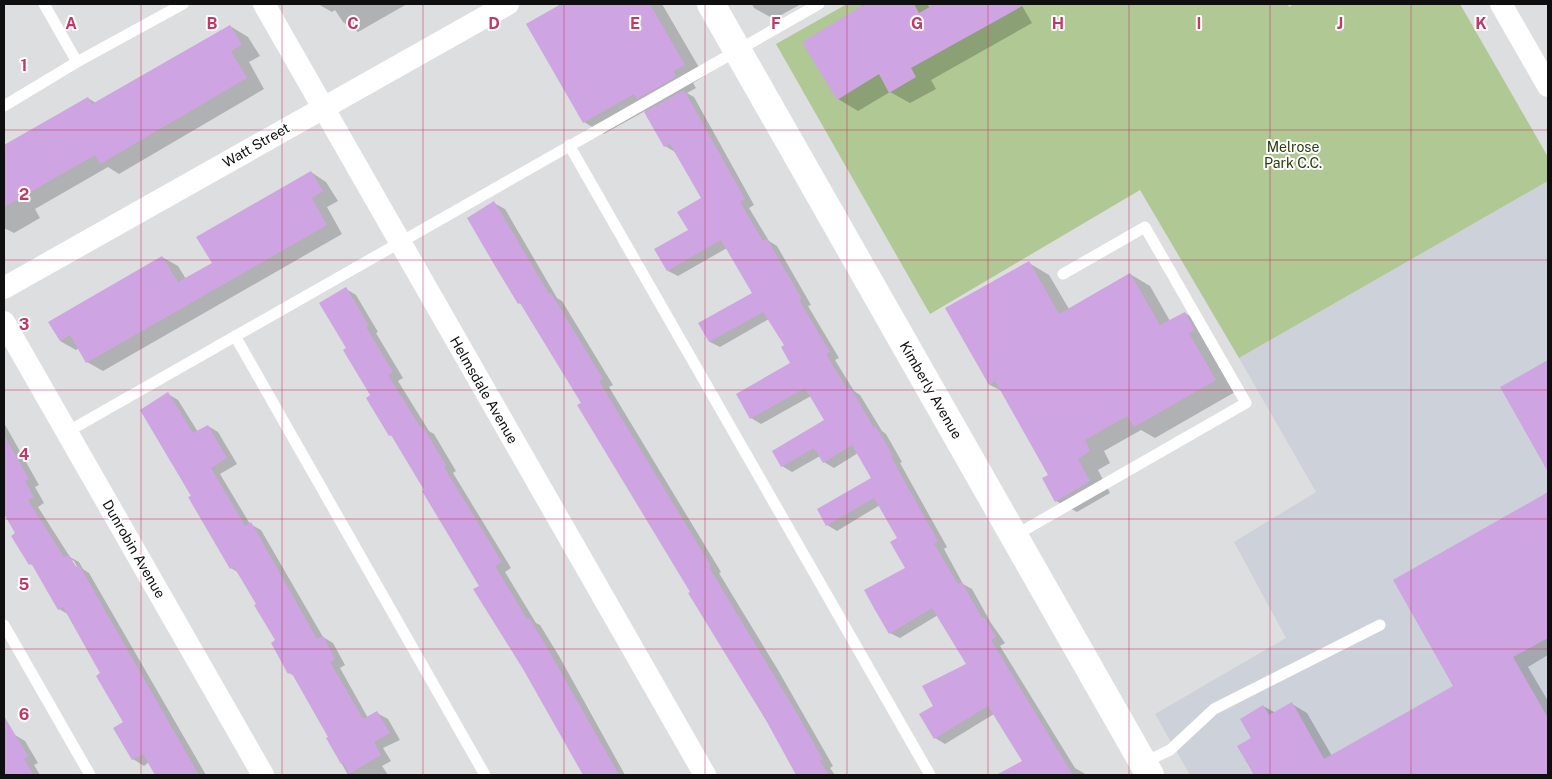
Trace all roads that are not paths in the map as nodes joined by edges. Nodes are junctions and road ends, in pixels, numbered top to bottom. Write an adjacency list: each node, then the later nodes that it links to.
1 (44, 4): 9 (lane)
2 (183, 4): 9 (lane)
3 (264, 4): 12 (street, Helmsdale Avenue)
4 (508, 4): 12 (street, Watt Street)
5 (712, 4): 8 (street, Kimberly Avenue)
6 (820, 4): 8 (lane)
7 (1501, 4): 10 (street)
8 (738, 50): 13 (lane); 20 (street, Kimberly Avenue)
9 (77, 62): 11 (lane)
10 (1548, 86)
11 (4, 106)
12 (323, 107): 14 (street, Helmsdale Avenue); 16 (street, Watt Street)
13 (569, 145): 14 (lane); 28 (lane)
14 (400, 243): 18 (lane); 27 (street, Helmsdale Avenue)
15 (1062, 274): 20 (lane)
16 (4, 288)
17 (4, 322): 19 (street, Dunrobin Avenue)
18 (235, 336): 19 (lane); 26 (lane)
19 (67, 432): 25 (street, Dunrobin Avenue)
20 (1014, 536): 23 (street, Kimberly Avenue)
21 (4, 625): 24 (lane)
22 (1380, 625): 23 (lane)
23 (1147, 769)
24 (90, 775)
25 (263, 775)
26 (485, 775)
27 (706, 775)
28 (930, 775)

